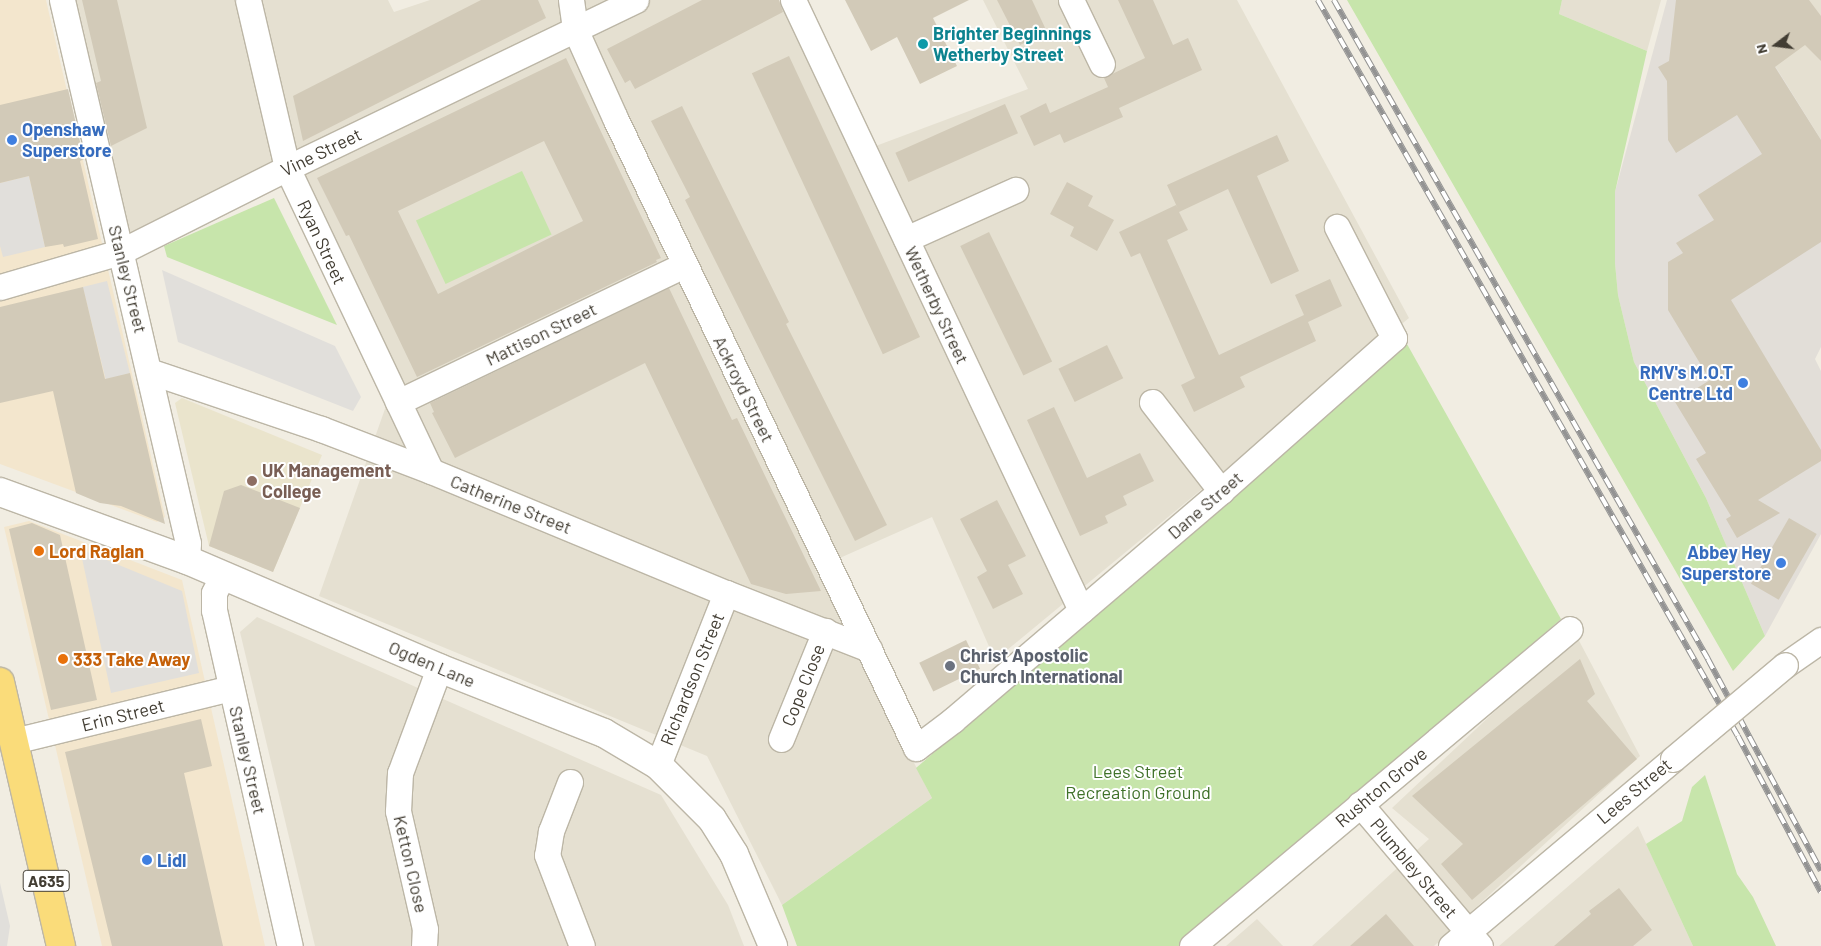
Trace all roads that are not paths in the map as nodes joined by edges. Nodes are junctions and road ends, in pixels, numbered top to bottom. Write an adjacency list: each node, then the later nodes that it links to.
1 (62, 0): 13 (street, Stanley Street)
2 (248, 0): 9 (street, Ryan Street)
3 (571, 0): 7 (street, Ackroyd Street)
4 (636, 0): 7 (street, Vine Street)
5 (793, 0): 12 (street, Wetherby Street)
6 (1071, 0): 8 (street)
7 (575, 29): 9 (street, Vine Street); 14 (street, Ackroyd Street)
8 (1102, 64)
9 (287, 168): 13 (street, Vine Street); 17 (street, Ryan Street)
10 (1015, 190): 12 (street)
11 (1337, 227): 20 (street, Dane Street)
12 (906, 239): 25 (street, Wetherby Street)
13 (120, 252): 15 (street, Vine Street); 16 (street, Stanley Street)
14 (684, 266): 17 (street, Mattison Street); 29 (street, Ackroyd Street)
15 (0, 287)
16 (149, 370): 19 (street, Catherine Street); 22 (street, Stanley Street)
17 (398, 402): 19 (street, Ryan Street)
18 (1152, 402): 20 (street)
19 (431, 471): 24 (street, Catherine Street)
20 (1221, 491): 25 (street, Dane Street)
21 (0, 492): 22 (street, Ogden Lane)
22 (187, 560): 23 (street, Ogden Lane)
23 (223, 575): 30 (street, Ogden Lane); 32 (street, Stanley Street)
24 (726, 593): 27 (street, Catherine Street); 36 (street, Richardson Street)
25 (1081, 610): 35 (street, Dane Street)
26 (1570, 629): 38 (street, Rushton Grove)
27 (825, 631): 29 (street, Catherine Street); 33 (street, Cope Close)
28 (1821, 640): 39 (street, Lees Street, bridge)
29 (869, 649): 35 (street, Ackroyd Street)
30 (439, 668): 36 (street, Ogden Lane); 42 (street, Ketton Close)
31 (0, 682): 34 (highway, A635)
32 (231, 688): 34 (street, Erin Street); 41 (street, Stanley Street)
33 (781, 739)
34 (14, 741): 40 (highway, A635)
35 (916, 748)
36 (658, 765): 44 (street, Ogden Lane)
37 (570, 782): 43 (street)
38 (1360, 804): 39 (street, Plumbley Street); 45 (street, Rushton Grove)
39 (1466, 941)
40 (61, 946)
41 (290, 946)
42 (424, 946)
43 (582, 946)
44 (773, 946)
45 (1192, 946)

